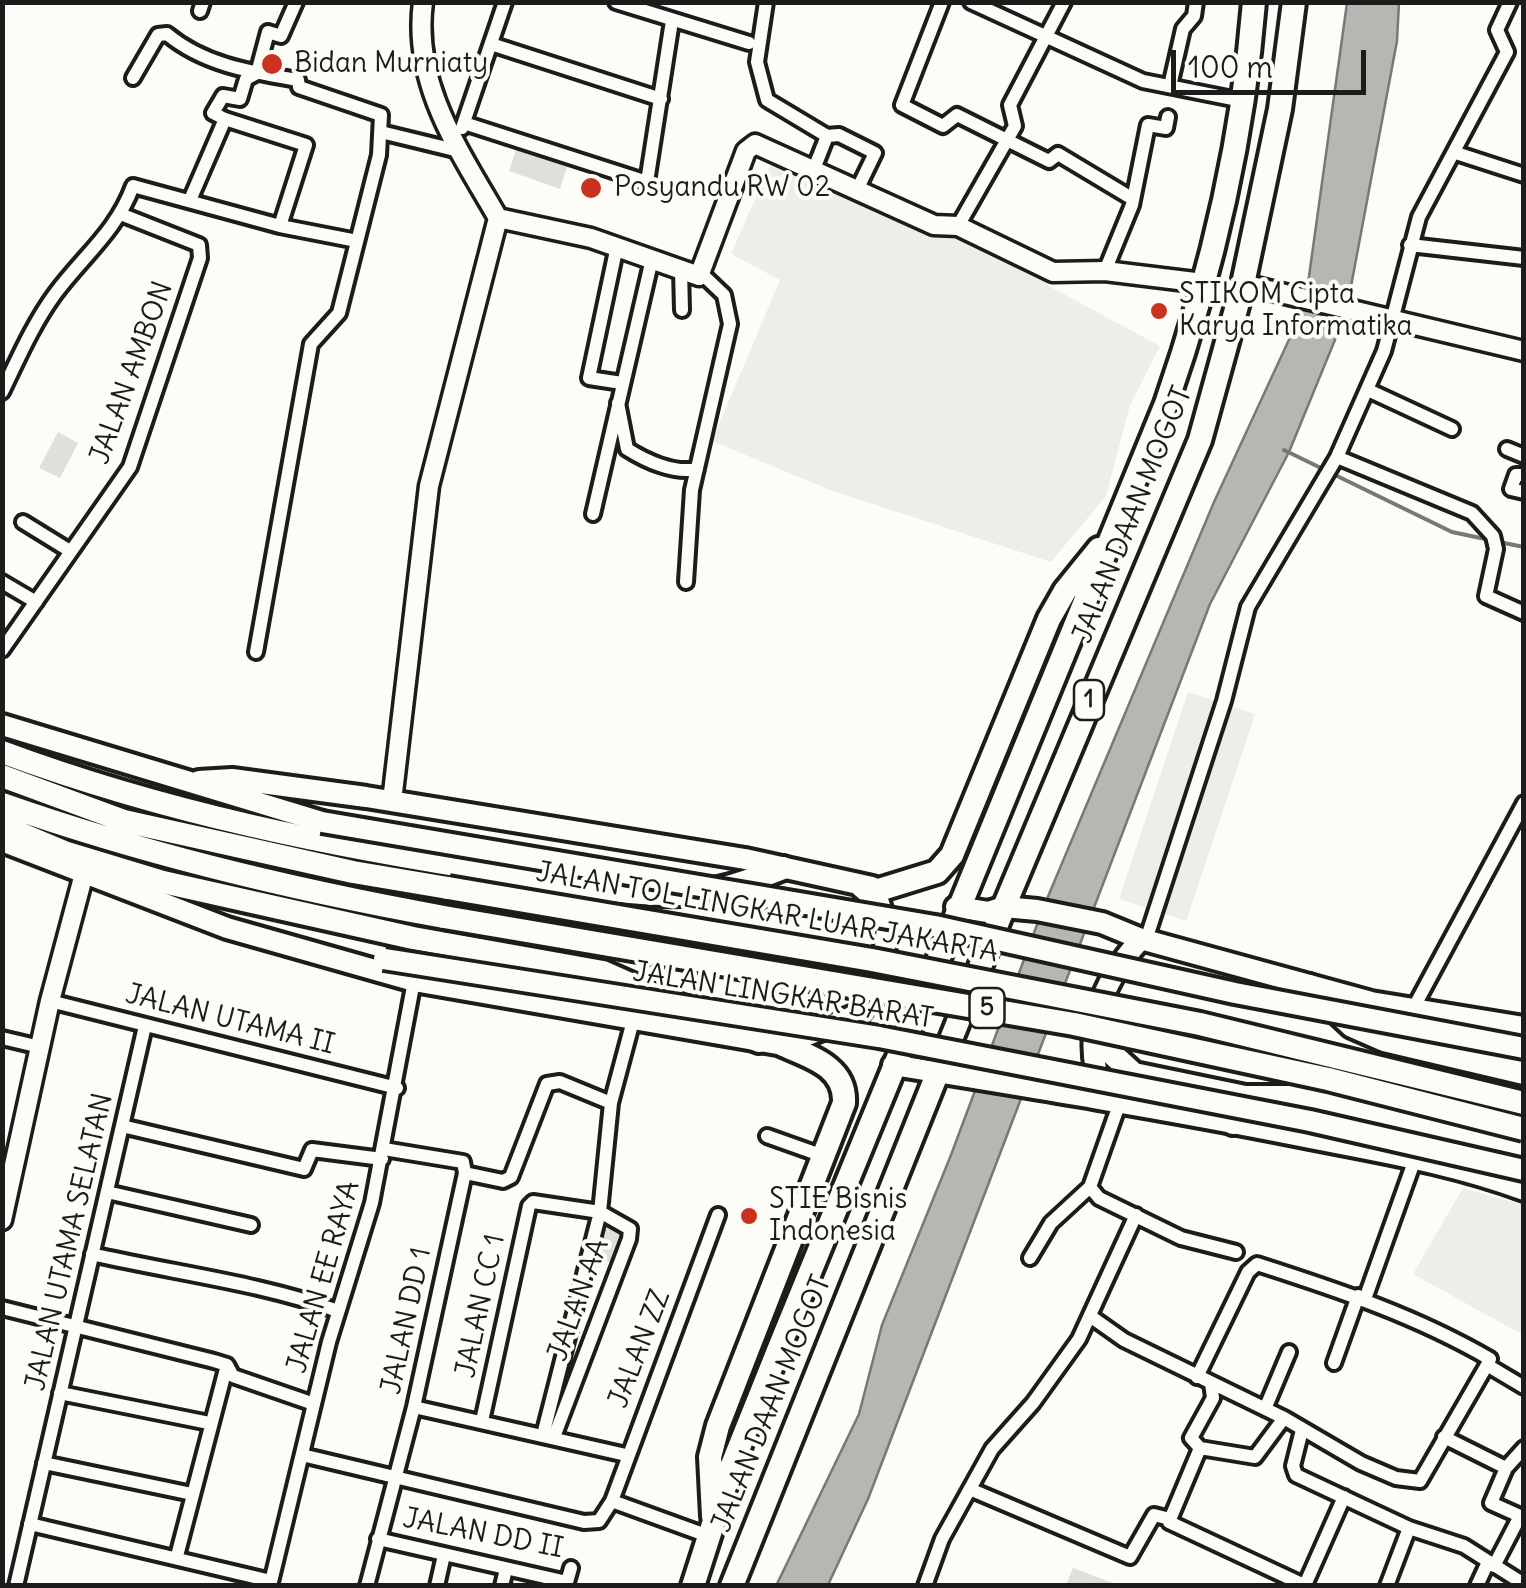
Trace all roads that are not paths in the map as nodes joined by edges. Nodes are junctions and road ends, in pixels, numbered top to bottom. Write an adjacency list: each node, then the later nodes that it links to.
1 (296, 2): 20 (street)
2 (424, 2): 31 (street)
3 (504, 2): 17 (street)
4 (616, 2): 13 (street)
5 (766, 2): 29 (street)
6 (942, 2): 30 (street)
7 (971, 2): 15 (street)
8 (1064, 2): 15 (street)
9 (1196, 2): 22 (street)
10 (1254, 2): 24 (highway, JALAN DAAN MOGOT / 1)
11 (1294, 2): 51 (highway, JALAN DAAN MOGOT / 1)
12 (1510, 2): 18 (street)
13 (636, 6): 14 (street)
14 (672, 22): 16 (street); 23 (street)
15 (1047, 35): 22 (street); 30 (street)
16 (749, 43)
17 (491, 44): 23 (street); 27 (street)
18 (1505, 44): 19 (street); 32 (street)
19 (1524, 48)
20 (257, 73): 21 (street); 26 (street); 28 (street)
21 (133, 78)
22 (1170, 86): 24 (street)
23 (661, 99): 27 (street)
24 (1243, 101): 50 (highway, JALAN DAAN MOGOT / 1)
25 (1168, 117): 36 (street)
26 (225, 119): 37 (street); 40 (street)
27 (464, 123): 31 (street)
28 (381, 132): 31 (street); 42 (street)
29 (827, 136): 33 (street); 35 (street)
30 (1006, 143): 36 (street); 41 (street)
31 (457, 146): 39 (street)
32 (1456, 153): 34 (street); 43 (street)
33 (814, 169): 35 (street); 49 (street)
34 (1524, 175)
35 (858, 188): 41 (street)
36 (1133, 199): 48 (street)
37 (190, 200): 38 (street); 40 (street)
38 (122, 215): 57 (street); 69 (street, JALAN AMBON)
39 (498, 218): 44 (street); 82 (street)
40 (280, 226): 42 (street)
41 (958, 226): 48 (street)
42 (357, 241): 76 (street)
43 (1410, 245): 45 (street); 53 (street)
44 (617, 246): 46 (street); 55 (street)
45 (1524, 258)
46 (652, 259): 47 (street); 55 (street)
47 (681, 270): 49 (street); 52 (street)
48 (1105, 271): 50 (street)
49 (702, 274): 63 (street)
50 (1204, 283): 66 (highway, JALAN DAAN MOGOT / 1)
51 (1244, 284): 53 (street); 91 (highway, JALAN DAAN MOGOT / 1)
52 (682, 310)
53 (1390, 317): 54 (street); 56 (street)
54 (1524, 351)
55 (622, 384): 58 (street)
56 (1368, 390): 59 (street); 62 (street)
57 (2, 392)
58 (618, 403): 63 (street); 67 (street)
59 (1452, 429)
60 (1507, 449): 61 (street)
61 (1524, 456)
62 (1335, 462): 73 (street); 93 (street)
63 (697, 469): 71 (street)
64 (1524, 475): 65 (street)
65 (1524, 492)
66 (1128, 504): 74 (highway); 77 (highway, JALAN DAAN MOGOT / 1)
67 (594, 514)
68 (23, 522): 69 (street)
69 (70, 551): 72 (street, JALAN AMBON)
70 (2, 582): 72 (street)
71 (686, 582)
72 (36, 602): 75 (street, JALAN AMBON)
73 (1524, 613)
74 (1039, 641): 77 (highway); 89 (highway)
75 (2, 650)
76 (256, 652)
77 (1049, 688): 92 (highway, JALAN DAAN MOGOT / 1)
78 (2, 726): 81 (main road)
79 (2, 752): 87 (highway)
80 (2, 776): 114 (highway, JALAN TOL LINGKAR LUAR JAKARTA / 5, bridge)
81 (198, 781): 82 (main road); 106 (main road, bridge)
82 (392, 801): 87 (main road)
83 (1524, 803): 97 (street)
84 (2, 804): 117 (highway, JALAN TOL LINGKAR LUAR JAKARTA / 5, bridge)
85 (2, 826): 103 (highway)
86 (2, 841): 88 (main road)
87 (783, 868): 89 (main road)
88 (85, 870): 90 (main road); 96 (street)
89 (871, 887): 104 (main road)
90 (151, 898): 94 (main road); 123 (main road, JALAN LINGKAR BARAT, bridge)
91 (1004, 907): 92 (main road); 93 (main road); 108 (highway, JALAN DAAN MOGOT / 1)
92 (959, 908): 107 (highway, JALAN DAAN MOGOT / 1)
93 (1144, 939): 95 (main road); 99 (main road)
94 (414, 981): 98 (main road); 110 (street, JALAN EE RAYA)
95 (1309, 986): 97 (main road); 109 (highway)
96 (50, 1000): 100 (street, JALAN UTAMA II); 105 (street)
97 (1414, 1010): 101 (main road)
98 (634, 1017): 103 (main road); 113 (street, JALAN AA)
99 (1094, 1020): 111 (highway); 112 (main road)
100 (145, 1026): 110 (street, JALAN UTAMA II); 116 (street, JALAN UTAMA SELATAN)
101 (1524, 1026)
102 (2, 1038): 105 (street)
103 (759, 1041): 104 (main road)
104 (783, 1045): 121 (highway)
105 (40, 1047): 131 (street)
106 (1524, 1048)
107 (895, 1066): 108 (main road, JALAN LINGKAR BARAT); 171 (highway, JALAN DAAN MOGOT / 1)
108 (940, 1073): 112 (main road, JALAN LINGKAR BARAT); 186 (highway, JALAN DAAN MOGOT / 1)
109 (1524, 1073)
110 (397, 1088): 120 (street, JALAN EE RAYA)
111 (1282, 1097): 115 (highway); 119 (highway)
112 (1113, 1101): 115 (main road, JALAN LINGKAR BARAT); 125 (street)
113 (611, 1103): 124 (street); 128 (street, JALAN AA)
114 (1524, 1103)
115 (1233, 1123): 122 (main road, JALAN LINGKAR BARAT)
116 (122, 1126): 120 (street); 127 (street, JALAN UTAMA SELATAN)
117 (1524, 1129)
118 (767, 1136): 121 (street)
119 (1524, 1150)
120 (383, 1154): 124 (street); 138 (street, JALAN EE RAYA)
121 (826, 1157): 171 (highway)
122 (1416, 1159): 126 (main road, JALAN LINGKAR BARAT); 136 (street)
123 (1524, 1170)
124 (465, 1173): 149 (street, JALAN DD 1)
125 (1090, 1187): 129 (street); 135 (street)
126 (1524, 1190)
127 (107, 1192): 132 (street); 134 (street, JALAN UTAMA SELATAN)
128 (600, 1212): 152 (street, JALAN CC 1); 155 (street); 155 (street, JALAN AA)
129 (1136, 1214): 133 (street); 139 (street)
130 (718, 1215): 160 (street, JALAN ZZ)
131 (2, 1220)
132 (251, 1225)
133 (1236, 1252)
134 (92, 1254): 138 (street); 140 (street, JALAN UTAMA SELATAN)
135 (1030, 1258)
136 (1361, 1298): 142 (street); 143 (street); 145 (street)
137 (2, 1308): 140 (street)
138 (338, 1310): 148 (street, JALAN EE RAYA)
139 (1090, 1316): 145 (street); 164 (street)
140 (76, 1325): 144 (street); 147 (street, JALAN UTAMA SELATAN)
141 (1290, 1352): 150 (street)
142 (1334, 1363)
143 (1487, 1365): 146 (street); 156 (street)
144 (227, 1366): 148 (street); 153 (street)
145 (1204, 1380): 150 (street); 157 (street)
146 (1524, 1388)
147 (60, 1393): 153 (street); 161 (street, JALAN UTAMA SELATAN)
148 (314, 1404): 159 (street, JALAN EE RAYA)
149 (414, 1407): 152 (street); 163 (street, JALAN DD 1)
150 (1265, 1409): 151 (street)
151 (1284, 1418): 154 (street); 157 (street)
152 (482, 1421): 155 (street)
153 (208, 1423): 165 (street)
154 (1302, 1430): 156 (street); 166 (street)
155 (549, 1436): 160 (street)
156 (1444, 1437): 162 (street)
157 (1200, 1448): 168 (street)
158 (1524, 1448): 162 (street)
159 (302, 1455): 163 (street); 179 (street, JALAN EE RAYA)
160 (626, 1456): 167 (street, JALAN ZZ)
161 (44, 1463): 165 (street); 169 (street, JALAN UTAMA SELATAN)
162 (1506, 1468): 175 (street)
163 (397, 1479): 167 (street); 172 (street, JALAN DD 1)
164 (972, 1490): 168 (street); 187 (street)
165 (192, 1494): 174 (street)
166 (1344, 1497): 170 (street); 180 (street)
167 (612, 1502): 171 (street)
168 (1170, 1519): 180 (street)
169 (30, 1524): 174 (street); 181 (street, JALAN UTAMA SELATAN)
170 (1410, 1528): 175 (street); 188 (street)
171 (713, 1531): 185 (highway, JALAN DAAN MOGOT / 1)
172 (378, 1538): 173 (street, JALAN DD II); 182 (street, JALAN DD 1)
173 (444, 1554): 177 (street, JALAN DD II); 183 (street)
174 (177, 1556): 179 (street)
175 (1491, 1564): 178 (street); 189 (street)
176 (571, 1568): 177 (street, JALAN DD II)
177 (506, 1569): 184 (street)
178 (1519, 1582)
179 (271, 1583)
180 (1306, 1585)
181 (16, 1586)
182 (367, 1586)
183 (437, 1586)
184 (502, 1586)
185 (693, 1586)
186 (732, 1586)
187 (925, 1586)
188 (1387, 1586)
189 (1477, 1586)

